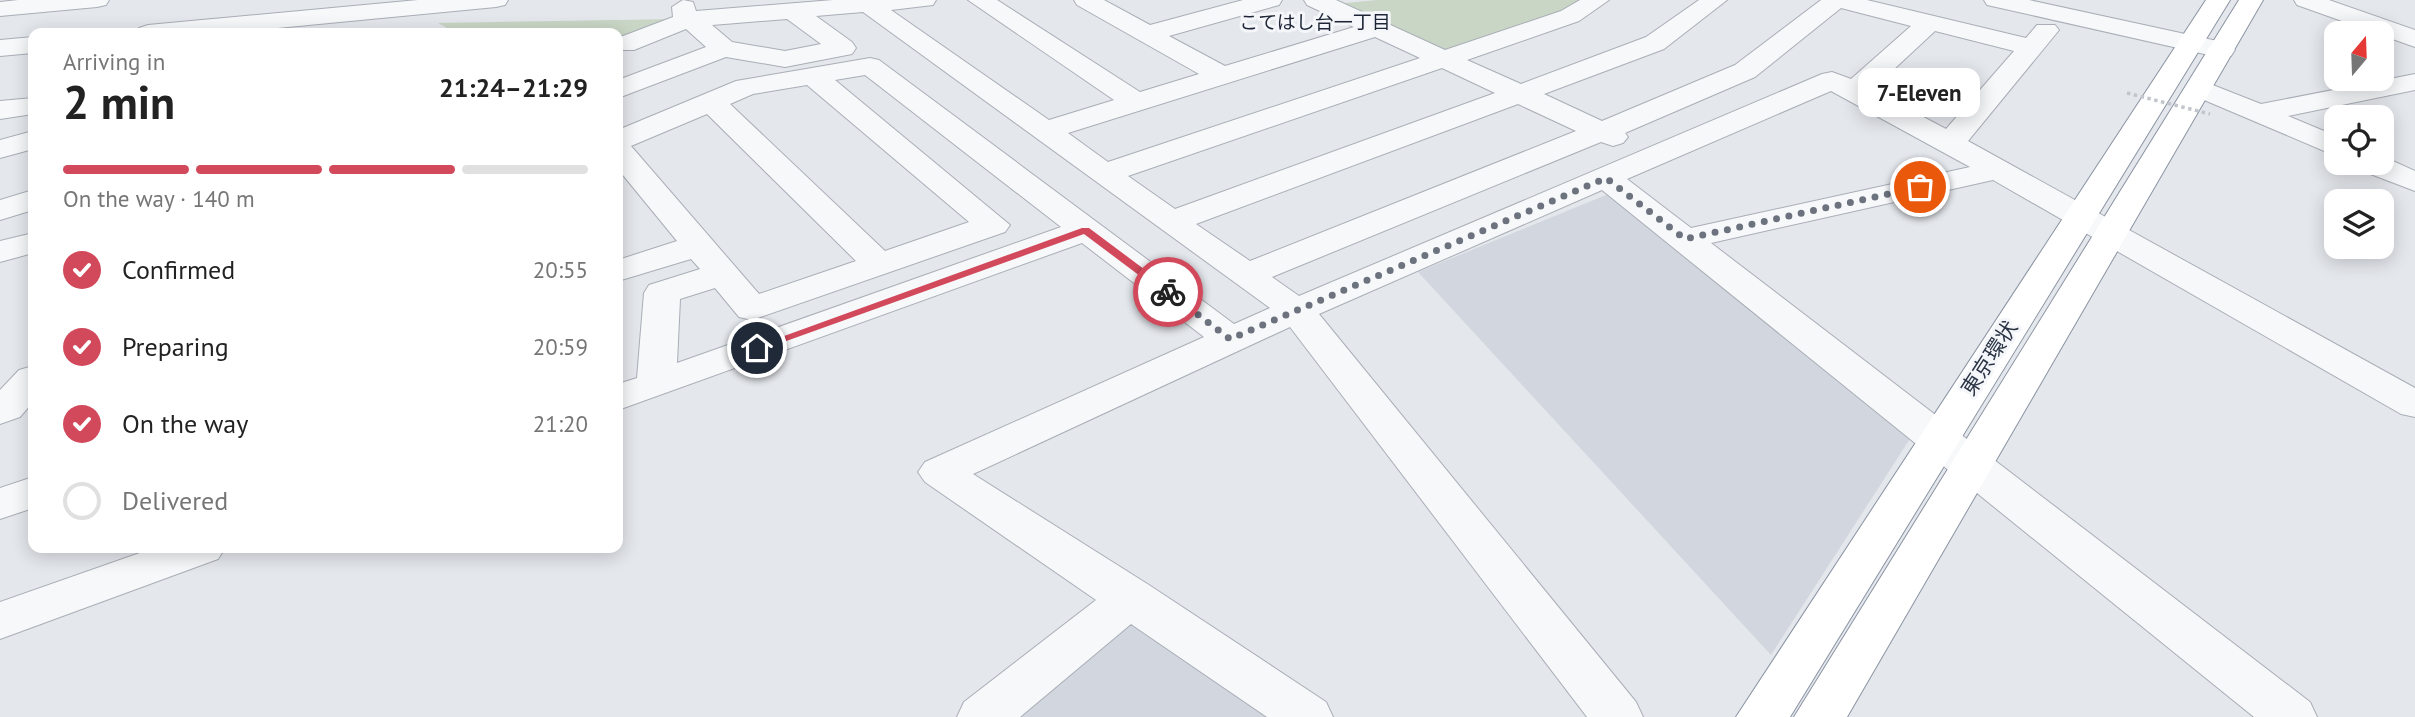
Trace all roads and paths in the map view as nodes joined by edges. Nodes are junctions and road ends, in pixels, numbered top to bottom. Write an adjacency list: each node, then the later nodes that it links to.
1 (97, 0): 18 (street)
2 (496, 0): 21 (street)
3 (924, 0): 15 (street)
4 (980, 0): 48 (street)
5 (1086, 0): 28 (street)
6 (1270, 0): 22 (street)
7 (1597, 0): 38 (street)
8 (1836, 0): 23 (street); 54 (street)
9 (1997, 0): 16 (street)
10 (2218, 0): 34 (highway, 東京環状)
11 (2252, 0): 34 (highway, 東京環状)
12 (2306, 0): 29 (street)
13 (1324, 1): 27 (street)
14 (1707, 1): 45 (street)
15 (867, 2): 20 (street); 53 (street)
16 (2067, 7): 33 (street); 34 (street)
17 (174, 8): 24 (street)
18 (0, 9)
19 (688, 10): 20 (street); 30 (street); 36 (street)
20 (793, 11): 36 (street)
21 (442, 12): 25 (street); 26 (street)
22 (1223, 13): 28 (street); 37 (street)
23 (1930, 22): 33 (street); 50 (street)
24 (155, 28)
25 (220, 28)
26 (403, 28)
27 (1376, 28): 37 (street); 38 (street)
28 (1146, 34): 41 (street)
29 (2415, 39)
30 (623, 43)
31 (28, 45): 35 (street)
32 (623, 45): 39 (street)
33 (2032, 47): 57 (street)
34 (2205, 47): 46 (highway, 東京環状); 70 (highway, 東京環状)
35 (0, 48)
36 (724, 49): 39 (street)
37 (1298, 52): 41 (street)
38 (1443, 60): 45 (street); 63 (street)
39 (688, 63): 43 (street)
40 (813, 76): 47 (street); 71 (street); 76 (street)
41 (1222, 76): 48 (street)
42 (2415, 82): 52 (street)
43 (623, 88)
44 (2127, 93): 46 (path, bridge)
45 (1518, 94): 54 (street); 69 (street)
46 (2205, 101): 52 (street); 70 (highway, 東京環状)
47 (711, 102): 55 (street); 76 (street)
48 (1136, 102): 53 (street)
49 (28, 107): 51 (street)
50 (1886, 109): 57 (street); 61 (street)
51 (0, 110)
52 (2259, 113): 58 (street)
53 (1045, 131): 63 (street)
54 (1601, 131): 61 (street); 79 (street)
55 (623, 139)
56 (28, 141): 59 (street)
57 (1950, 143): 62 (street)
58 (2324, 143)
59 (0, 149)
60 (623, 156): 74 (street)
61 (1657, 156): 65 (street)
62 (1998, 170): 70 (street); 72 (street)
63 (1105, 173): 69 (street)
64 (2394, 173): 66 (street)
65 (1606, 178): 72 (street); 80 (street)
66 (2415, 182)
67 (28, 202): 68 (street)
68 (0, 210)
69 (1173, 220): 79 (street)
70 (2095, 225): 85 (street); 87 (highway, 東京環状)
71 (1086, 230): 81 (street); 82 (street)
72 (1685, 239): 87 (street)
73 (28, 244): 75 (street)
74 (699, 245): 77 (street); 78 (street)
75 (0, 252)
76 (880, 265): 78 (street)
77 (623, 269)
78 (722, 274): 82 (street)
79 (1248, 274): 80 (street)
80 (1297, 311): 81 (street); 95 (street)
81 (1230, 339): 91 (street)
82 (656, 384): 84 (street)
83 (28, 386): 86 (street)
84 (623, 396)
85 (2415, 405)
86 (13, 408)
87 (1955, 451): 96 (highway, 東京環状); 97 (highway, 東京環状); 98 (street)
88 (28, 494): 89 (street)
89 (0, 504)
90 (188, 553): 92 (street)
91 (1132, 597): 93 (street); 94 (street)
92 (0, 621)
93 (983, 717)
94 (1307, 717)
95 (1617, 717)
96 (1762, 717)
97 (1820, 717)
98 (2291, 717)

